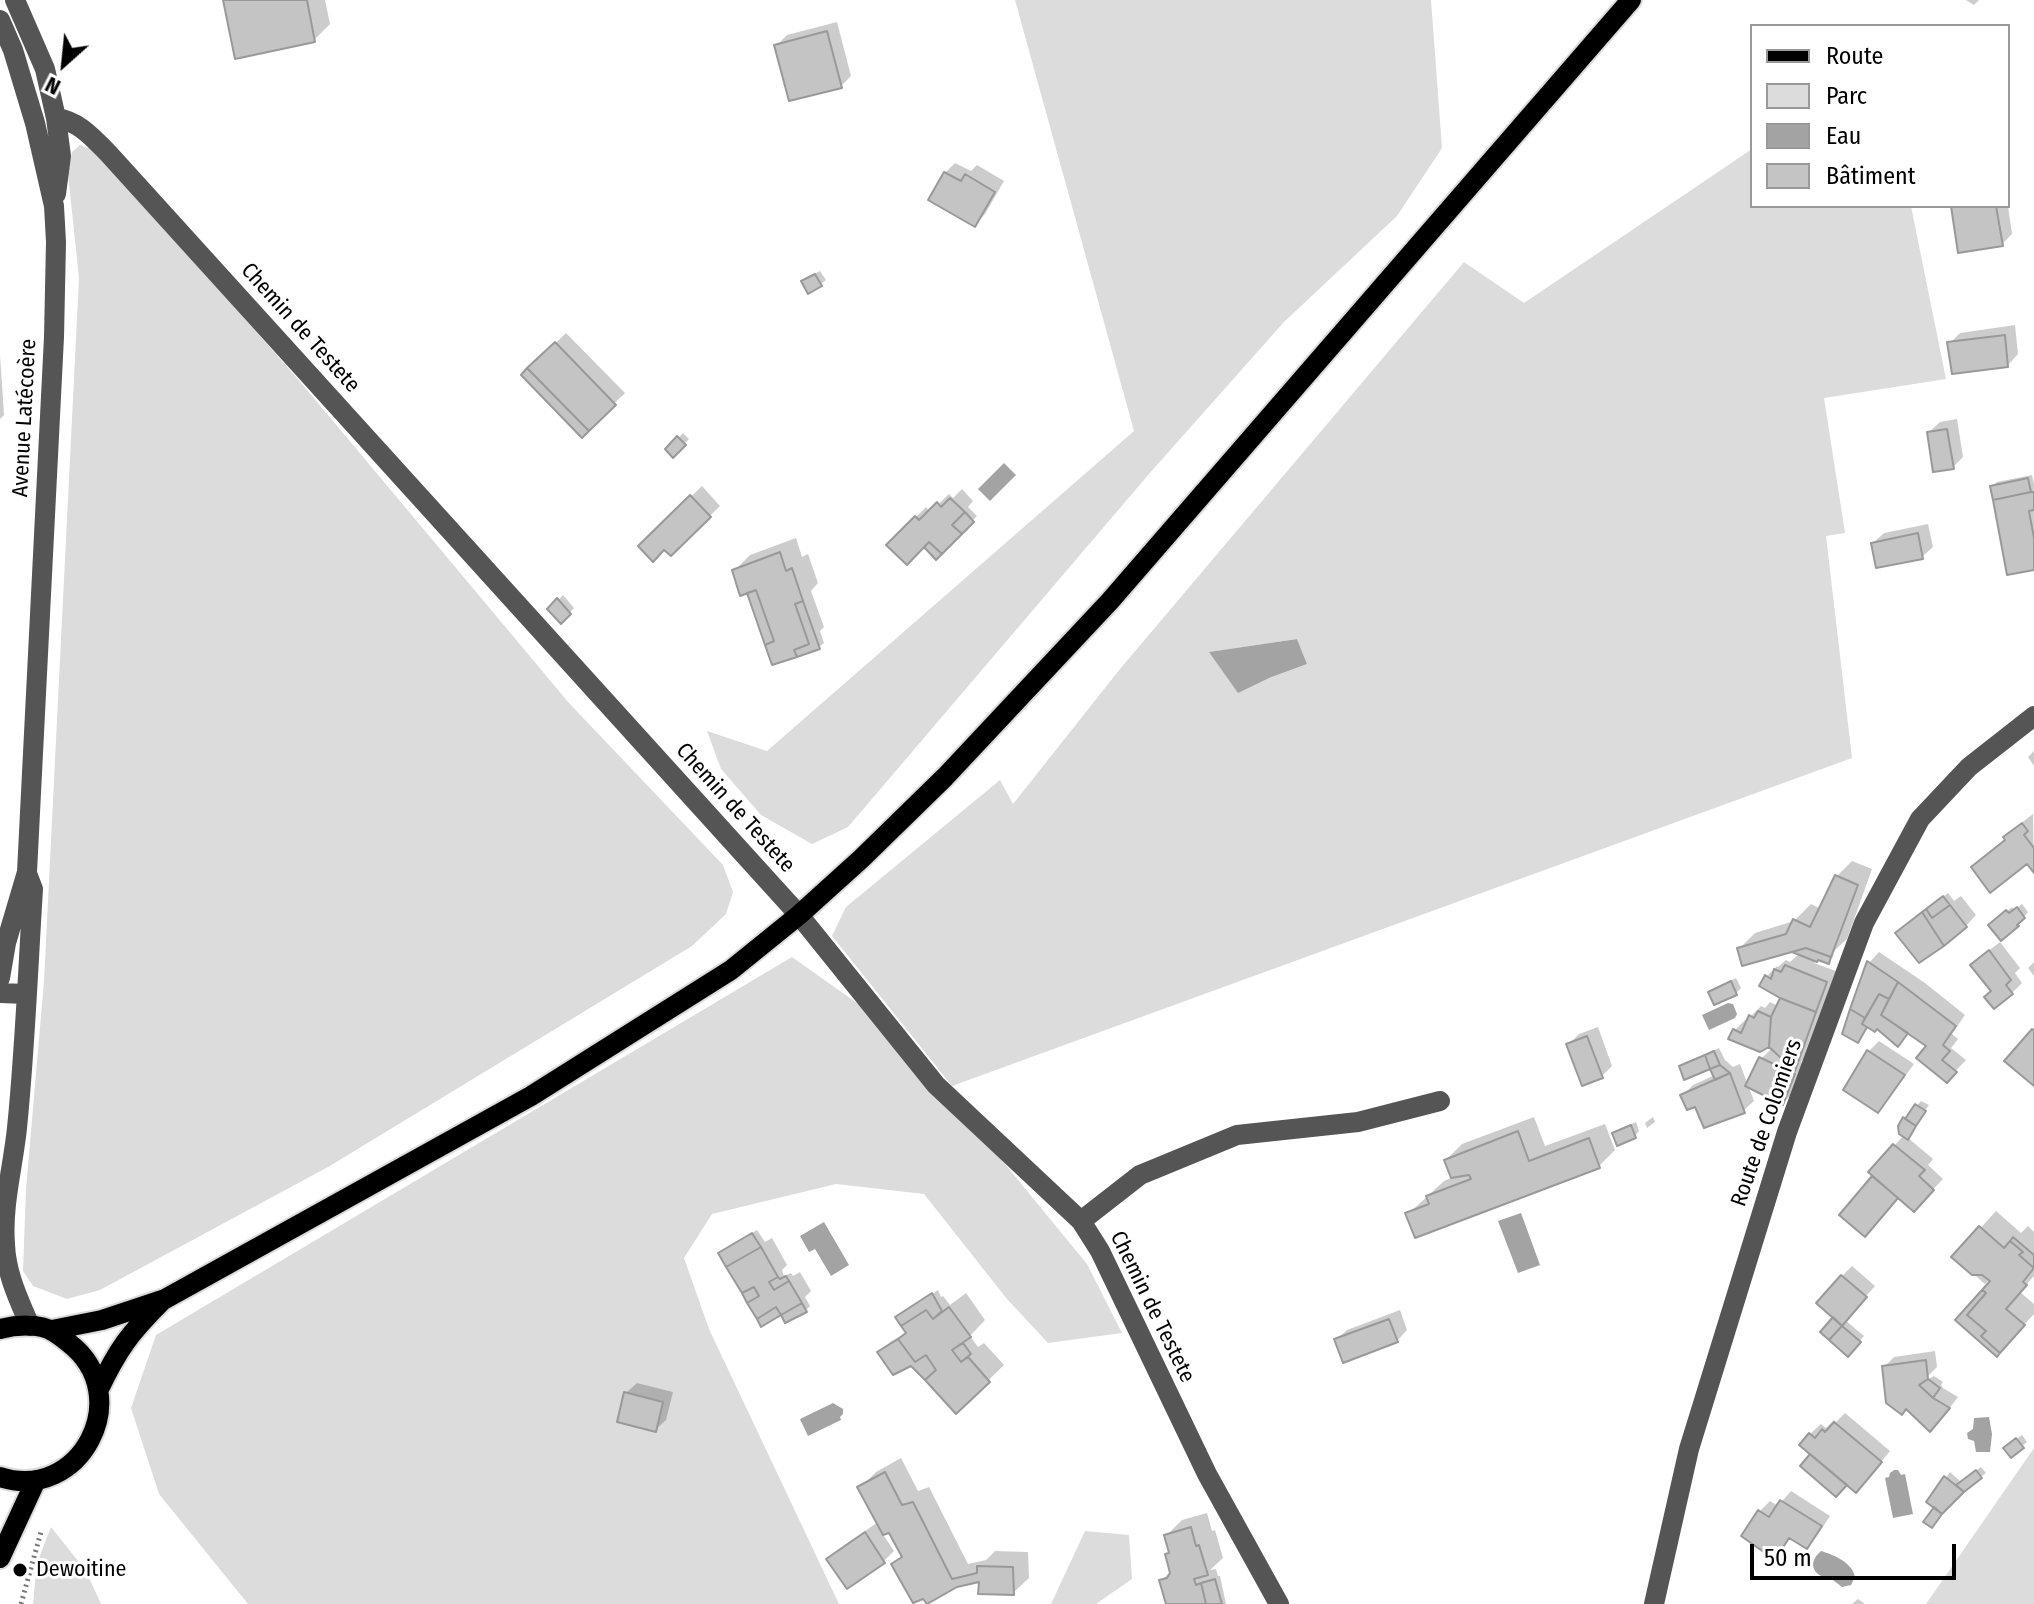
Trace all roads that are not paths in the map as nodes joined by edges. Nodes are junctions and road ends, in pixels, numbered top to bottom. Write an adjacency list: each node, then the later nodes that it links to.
1 (15, 0): 4 (street, Avenue Latécoère)
2 (1631, 0): 8 (main road)
3 (0, 20): 5 (street, Avenue Latécoère)
4 (56, 118): 5 (street, Avenue Latécoère); 8 (street, Chemin de Testete)
5 (54, 206): 7 (street, Avenue Latécoère)
6 (2034, 716): 26 (street, Route de Colomiers)
7 (27, 872): 9 (street, Avenue Latécoère); 11 (street, Avenue Latécoère)
8 (799, 915): 15 (street, Chemin de Testete); 17 (main road)
9 (0, 978)
10 (0, 993): 11 (street)
11 (26, 994): 14 (street, Avenue Latécoère)
12 (1440, 1101): 15 (street)
13 (0, 1143): 14 (street, Avenue Latécoère)
14 (7, 1192): 16 (street, Avenue Latécoère)
15 (1081, 1221): 25 (street, Chemin de Testete)
16 (2, 1252): 18 (street, Avenue Latécoère)
17 (165, 1299): 20 (main road); 21 (main road)
18 (30, 1326): 19 (main road); 20 (main road)
19 (0, 1329)
20 (52, 1330): 21 (main road)
21 (99, 1389): 23 (main road)
22 (0, 1477): 23 (main road)
23 (36, 1480): 24 (main road)
24 (0, 1558)
25 (1279, 1604)
26 (1654, 1604)

